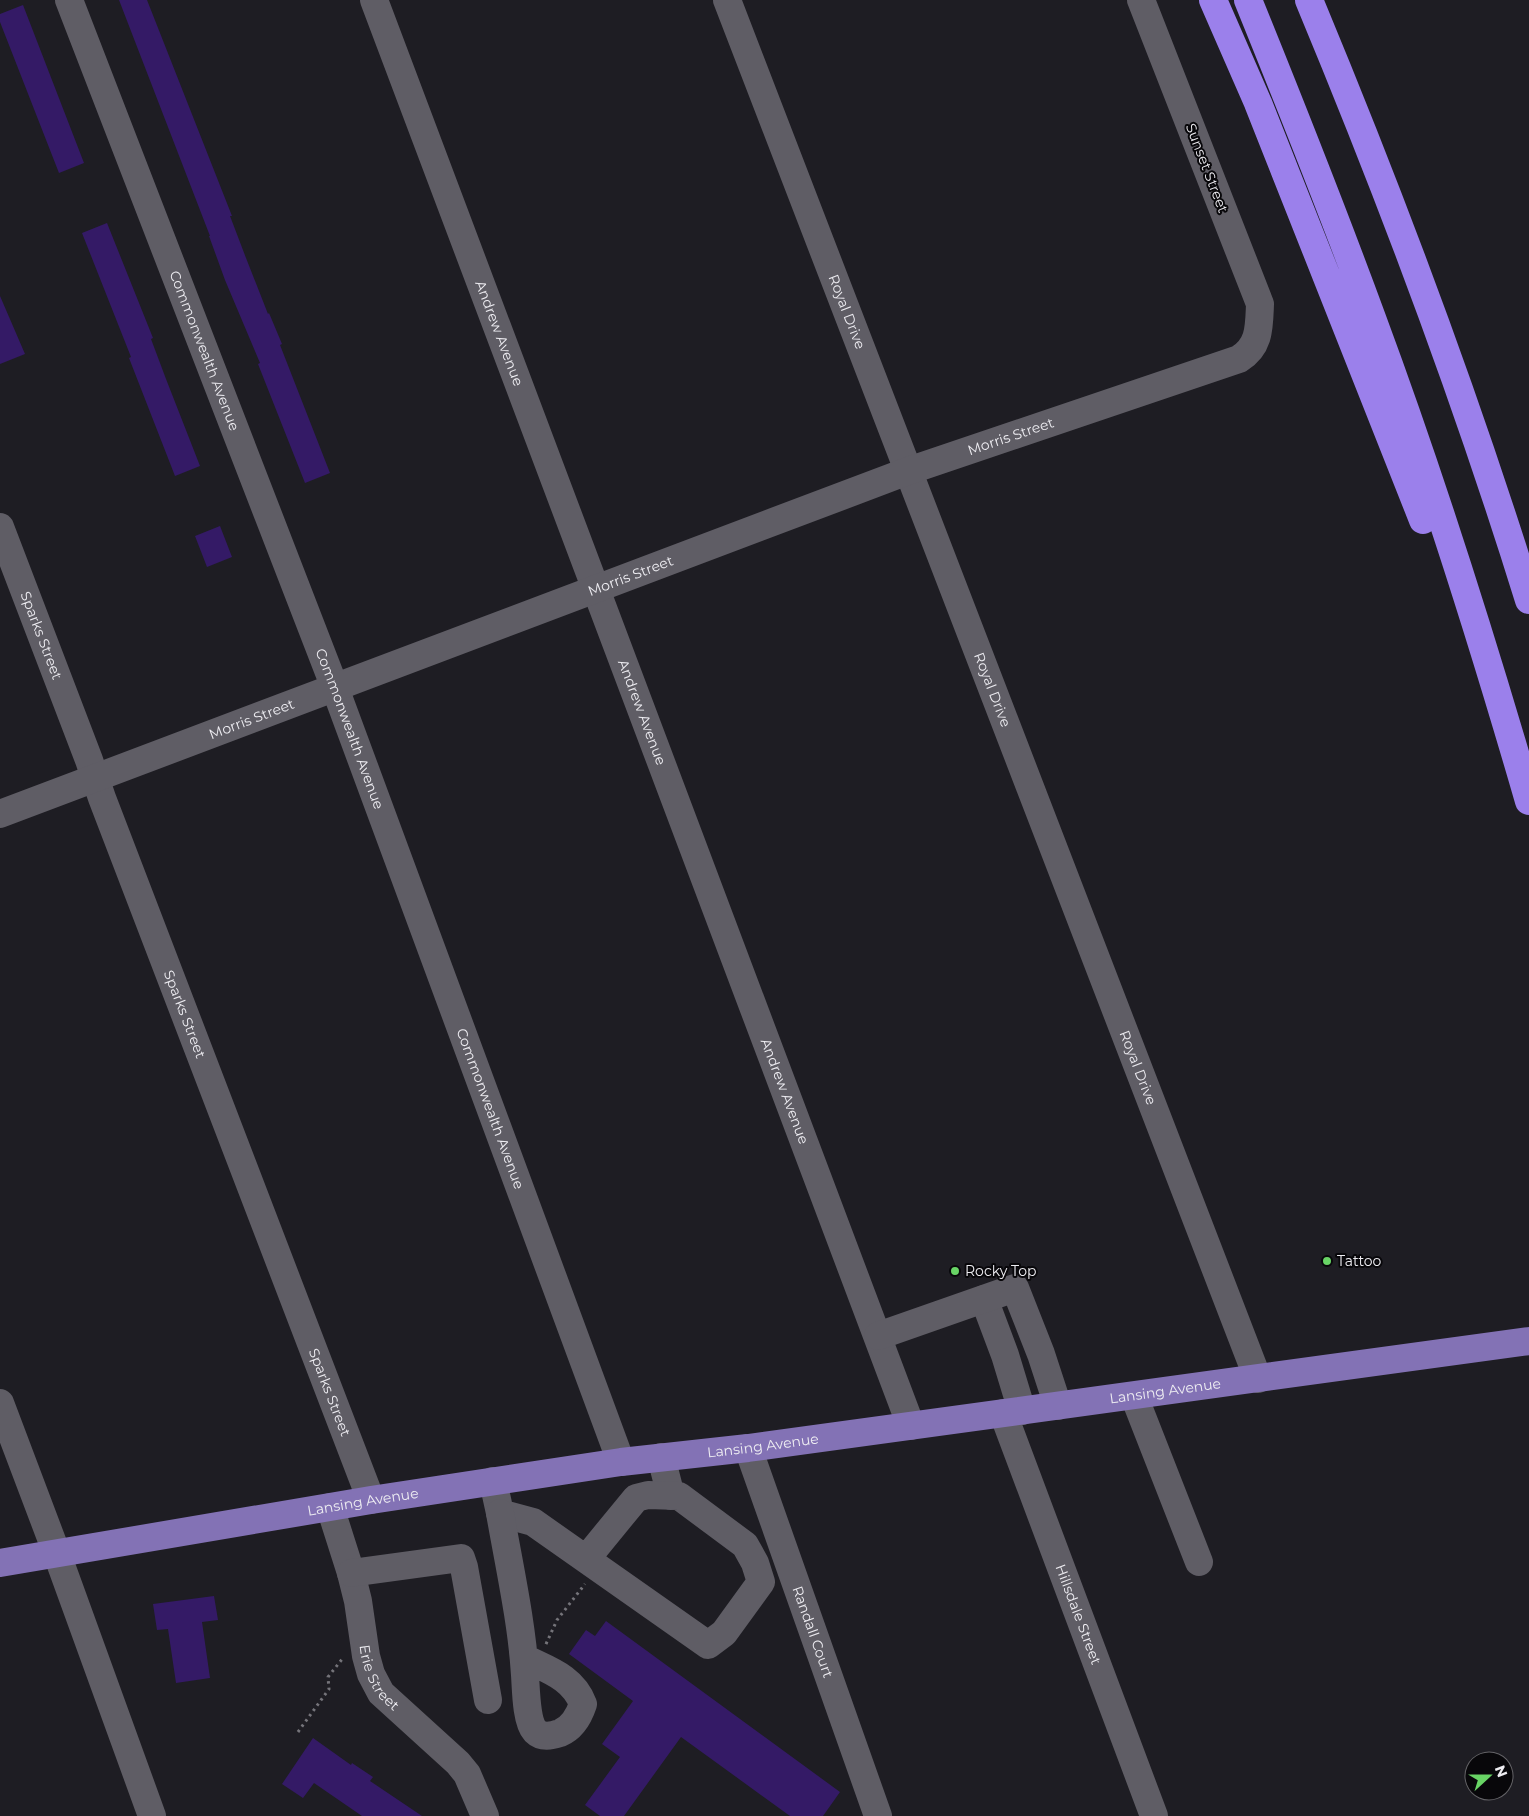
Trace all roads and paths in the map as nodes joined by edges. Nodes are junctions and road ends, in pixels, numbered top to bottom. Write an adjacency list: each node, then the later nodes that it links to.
1 (69, 0): 15 (street, Commonwealth Avenue)
2 (374, 0): 13 (street, Andrew Avenue)
3 (727, 0): 11 (street, Royal Drive)
4 (1141, 0): 10 (street, Sunset Street)
5 (1214, 0): 16 (highway)
6 (1248, 0): 16 (highway)
7 (1309, 0): 9 (highway)
8 (1315, 0): 9 (highway)
9 (1341, 76): 14 (highway)
10 (1256, 339): 11 (street, Morris Street)
11 (908, 471): 13 (street, Morris Street); 23 (street, Royal Drive)
12 (0, 527): 17 (street, Sparks Street)
13 (595, 589): 15 (street, Morris Street); 21 (street, Andrew Avenue)
14 (1529, 600)
15 (335, 688): 17 (street, Morris Street); 31 (street, Commonwealth Avenue)
16 (1510, 736): 18 (highway)
17 (96, 778): 19 (street, Morris Street); 34 (street, Sparks Street)
18 (1529, 801)
19 (0, 814)
20 (984, 1299): 21 (street); 26 (street); 27 (street, Hillsdale Street)
21 (878, 1336): 28 (street, Andrew Avenue)
22 (1529, 1341): 23 (main road, Lansing Avenue)
23 (1258, 1379): 24 (main road, Lansing Avenue)
24 (1134, 1396): 26 (main road, Lansing Avenue); 38 (street)
25 (0, 1404): 37 (street)
26 (1058, 1406): 27 (main road, Lansing Avenue)
27 (1013, 1412): 28 (main road, Lansing Avenue); 49 (street, Hillsdale Street)
28 (911, 1426): 29 (main road, Lansing Avenue)
29 (748, 1448): 30 (main road, Lansing Avenue); 48 (street, Randall Court)
30 (661, 1457): 31 (main road, Lansing Avenue); 33 (street)
31 (621, 1462): 32 (main road, Lansing Avenue)
32 (493, 1481): 34 (main road, Lansing Avenue); 36 (street)
33 (671, 1496): 40 (street); 40 (street)
34 (371, 1500): 35 (main road, Lansing Avenue)
35 (330, 1506): 37 (main road, Lansing Avenue); 41 (street, Erie Street)
36 (500, 1513): 40 (street); 43 (street)
37 (57, 1554): 39 (main road, Lansing Avenue); 46 (street)
38 (1199, 1562)
39 (0, 1563)
40 (586, 1571): 43 (path)
41 (351, 1573): 44 (street); 47 (street, Erie Street)
42 (346, 1654): 45 (path)
43 (533, 1654)
44 (488, 1700)
45 (298, 1732)
46 (152, 1816)
47 (485, 1816)
48 (878, 1816)
49 (1154, 1816)

